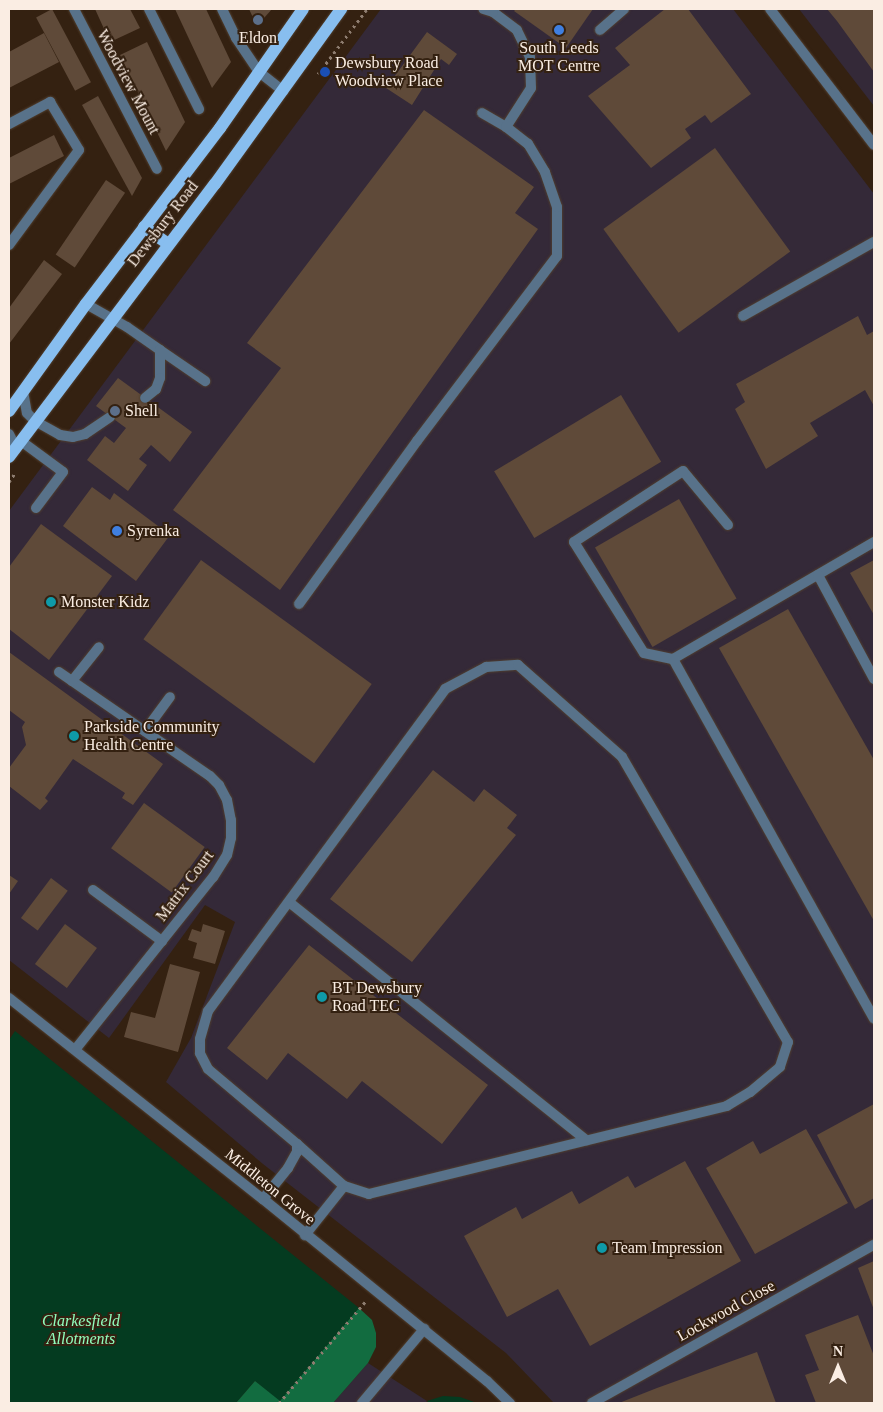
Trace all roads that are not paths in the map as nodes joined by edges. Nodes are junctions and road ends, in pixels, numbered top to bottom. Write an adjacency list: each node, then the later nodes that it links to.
1 (74, 9): 17 (street, Woodview Mount)
2 (149, 9): 12 (street)
3 (222, 9): 10 (street)
4 (303, 9): 10 (main road, Dewsbury Road)
5 (340, 9): 11 (main road, Dewsbury Road)
6 (483, 9): 15 (street)
7 (624, 9): 9 (street)
8 (774, 10): 16 (street)
9 (600, 30)
10 (259, 72): 11 (street); 18 (main road, Dewsbury Road)
11 (283, 91): 20 (main road, Dewsbury Road)
12 (199, 109)
13 (482, 112): 15 (street)
14 (9, 124): 21 (street)
15 (506, 127): 38 (street)
16 (874, 145)
17 (157, 168)
18 (144, 227): 20 (main road); 22 (main road, Dewsbury Road)
19 (874, 242): 23 (street)
20 (168, 244): 24 (main road, Dewsbury Road)
21 (9, 245)
22 (86, 304): 24 (street); 27 (main road, Dewsbury Road)
23 (743, 316)
24 (112, 318): 25 (street); 31 (main road, Dewsbury Road)
25 (160, 350): 26 (street); 28 (street)
26 (205, 382)
27 (23, 391): 29 (main road, Dewsbury Road); 31 (street)
28 (145, 398)
29 (9, 411)
30 (110, 417): 31 (street)
31 (35, 421): 33 (main road, Dewsbury Road)
32 (9, 434): 33 (street)
33 (15, 449): 34 (street)
34 (36, 508)
35 (728, 525): 40 (street)
36 (874, 542): 37 (street)
37 (818, 575): 40 (street); 42 (street)
38 (299, 604)
39 (98, 647): 43 (street)
40 (673, 659): 50 (street)
41 (59, 672): 43 (street, Matrix Court)
42 (874, 679)
43 (72, 681): 45 (street, Matrix Court)
44 (170, 697): 45 (street)
45 (145, 731): 48 (street, Matrix Court)
46 (92, 890): 48 (street)
47 (289, 902): 52 (street); 52 (street); 53 (street)
48 (162, 941): 51 (street, Matrix Court)
49 (9, 998): 51 (street, Middleton Grove)
50 (874, 1019)
51 (75, 1050): 55 (street, Middleton Grove)
52 (586, 1140): 54 (street)
53 (297, 1144): 54 (street); 55 (street)
54 (344, 1186): 56 (street)
55 (263, 1199): 56 (street, Middleton Grove)
56 (304, 1234): 58 (street, Middleton Grove)
57 (874, 1245): 61 (street, Lockwood Close)
58 (424, 1330): 59 (street); 60 (street, Middleton Grove)
59 (362, 1403)
60 (510, 1403)
61 (592, 1403)

